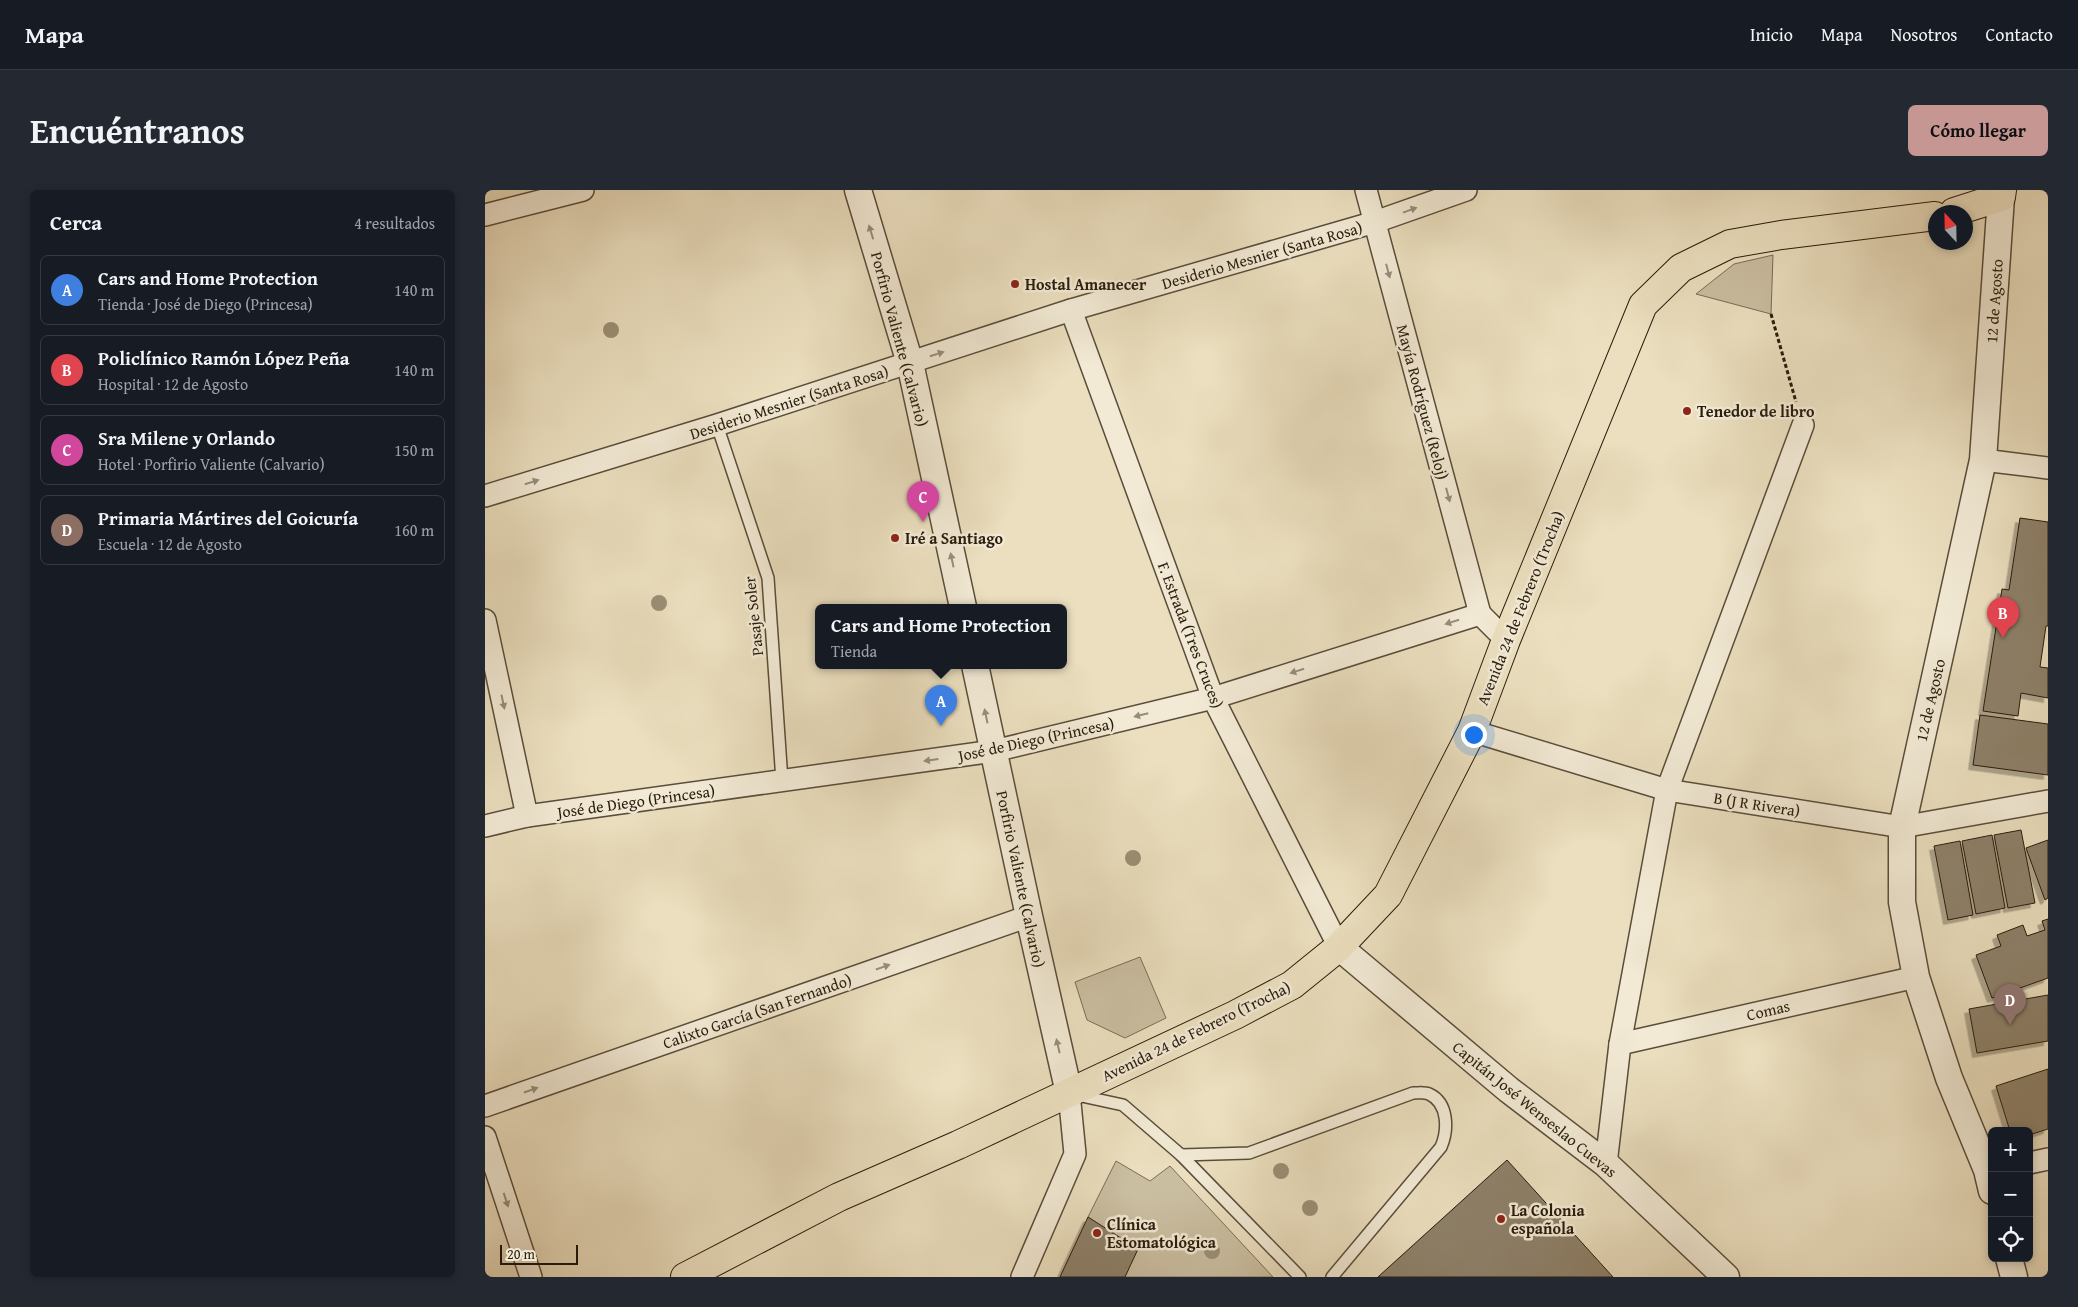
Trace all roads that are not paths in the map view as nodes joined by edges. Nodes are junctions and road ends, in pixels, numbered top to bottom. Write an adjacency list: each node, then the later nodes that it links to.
1 (583, 190): 7 (street)
2 (859, 190): 11 (street, Porfirio Valiente (Calvario), one-way to 2)
3 (1366, 190): 9 (street, Mayía Rodríguez (Reloj))
4 (1466, 190): 9 (street, Desiderio Mesnier (Santa Rosa), one-way to 4)
5 (2001, 194): 6 (main road); 14 (street, 12 de Agosto)
6 (1972, 205)
7 (485, 215)
8 (1928, 217): 20 (main road, Avenida 24 de Febrero (Trocha))
9 (1375, 222): 10 (street, Desiderio Mesnier (Santa Rosa)); 18 (street, Mayía Rodríguez (Reloj), one-way to 18)
10 (1071, 310): 11 (street, Desiderio Mesnier (Santa Rosa), one-way to 10); 22 (street, F. Estrada (Tres Cruces))
11 (910, 363): 12 (street, Desiderio Mesnier (Santa Rosa)); 17 (street, Porfirio Valiente (Calvario), one-way to 11)
12 (717, 425): 16 (street, Desiderio Mesnier (Santa Rosa), one-way to 12); 25 (lane, Pasaje Soler)
13 (1803, 425): 26 (street)
14 (1983, 460): 15 (street); 30 (street, 12 de Agosto)
15 (2048, 468)
16 (485, 496)
17 (962, 604)
18 (1480, 614): 20 (street); 22 (street, José de Diego (Princesa), one-way to 22)
19 (485, 620): 28 (street, one-way to 28)
20 (1506, 640): 23 (main road, Avenida 24 de Febrero (Trocha))
21 (976, 669): 24 (street, Porfirio Valiente (Calvario), one-way to 21)
22 (1213, 698): 24 (street, José de Diego (Princesa), one-way to 24); 32 (street, F. Estrada (Tres Cruces))
23 (1471, 731): 26 (street, B (J R Rivera)); 32 (main road, Avenida 24 de Febrero (Trocha))
24 (994, 751): 25 (street, José de Diego (Princesa), one-way to 25); 31 (street, Porfirio Valiente (Calvario))
25 (782, 781): 28 (street, José de Diego (Princesa))
26 (1667, 790): 30 (street, B (J R Rivera)); 34 (street)
27 (2048, 801): 30 (street, B (J R Rivera))
28 (527, 816): 29 (street, José de Diego (Princesa))
29 (485, 826)
30 (1901, 827): 33 (street, 12 de Agosto)
31 (1029, 916): 35 (street, Porfirio Valiente (Calvario), one-way to 31); 36 (street, Calixto García (San Fernando), one-way to 31)
32 (1339, 946): 35 (main road, Avenida 24 de Febrero (Trocha)); 41 (street, Capitán José Wenseslao Cuevas)
33 (1916, 976): 34 (street, Comas); 42 (street, 12 de Agosto)
34 (1620, 1044): 41 (street)
35 (1069, 1093): 38 (lane); 45 (main road, Avenida 24 de Febrero (Trocha)); 46 (street)
36 (485, 1106)
37 (485, 1137): 44 (street, one-way to 44)
38 (1181, 1154): 47 (lane); 48 (lane)
39 (2048, 1159): 40 (street)
40 (2033, 1161)
41 (1606, 1164): 49 (street, Capitán José Wenseslao Cuevas)
42 (1988, 1172)
43 (2010, 1262): 50 (street)
44 (531, 1277)
45 (685, 1277)
46 (1022, 1277)
47 (1300, 1277)
48 (1332, 1277)
49 (1726, 1277)
50 (2013, 1277)

